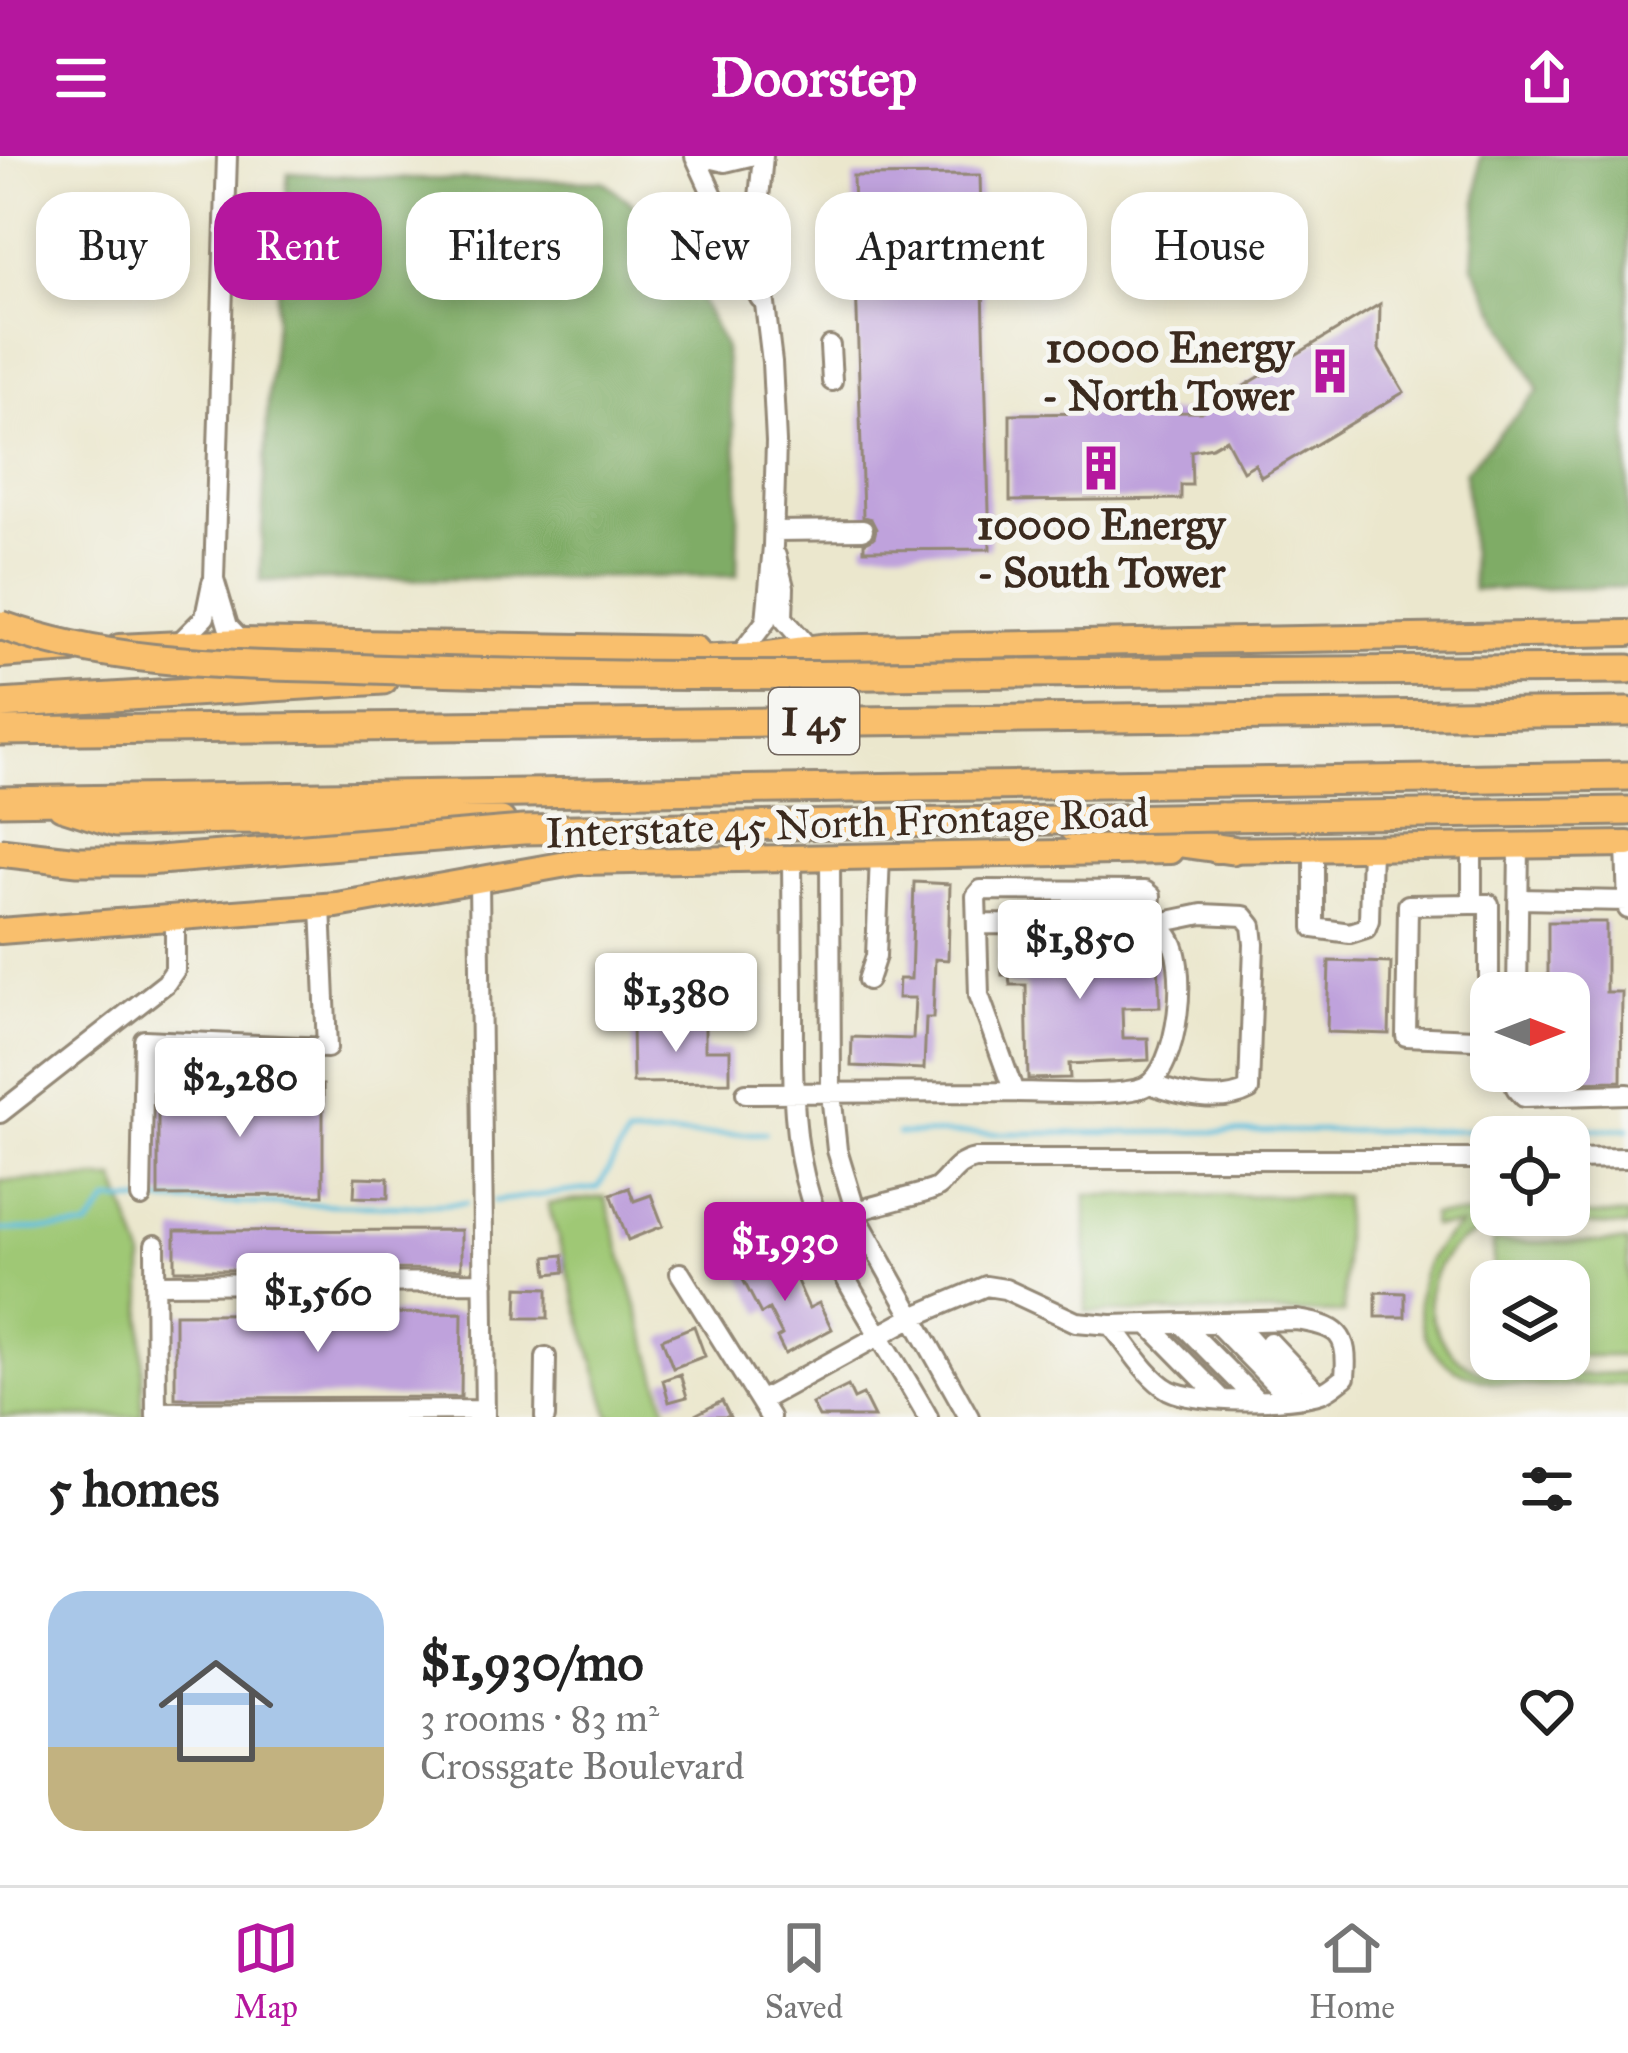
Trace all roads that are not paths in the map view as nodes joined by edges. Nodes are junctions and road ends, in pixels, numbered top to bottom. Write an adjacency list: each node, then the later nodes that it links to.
1 (227, 156): 10 (street)
2 (697, 156): 3 (street); 5 (street)
3 (750, 156)
4 (763, 156): 5 (street)
5 (762, 303): 9 (street)
6 (830, 346): 7 (street)
7 (832, 381)
8 (863, 530): 9 (street)
9 (773, 538): 15 (street); 16 (street)
10 (214, 579): 13 (street); 14 (street)
11 (0, 625): 18 (highway, bridge)
12 (1628, 633): 15 (main road)
13 (242, 641): 14 (main road); 16 (main road)
14 (179, 643): 17 (main road)
15 (816, 648): 16 (main road); 19 (highway)
16 (744, 650)
17 (0, 655)
18 (1628, 669)
19 (0, 704)
20 (1628, 712): 21 (highway, I 45)
21 (0, 731)
22 (1628, 776): 23 (highway, I 45)
23 (40, 800): 24 (highway, I 45); 31 (highway)
24 (0, 801)
25 (1628, 811): 33 (highway, bridge)
26 (1627, 844): 28 (main road, Interstate 45 North Frontage Road); 41 (street)
27 (1472, 846): 28 (main road, Interstate 45 North Frontage Road); 30 (main road, Interstate 45 North Frontage Road); 40 (street)
28 (1519, 846): 39 (street)
29 (1314, 848): 30 (main road, Interstate 45 North Frontage Road); 30 (street); 31 (main road, Interstate 45 North Frontage Road)
30 (1371, 848)
31 (1232, 850): 32 (main road, Interstate 45 North Frontage Road)
32 (1144, 851): 34 (main road, Interstate 45 North Frontage Road); 38 (street)
33 (0, 852)
34 (880, 855): 36 (main road, Interstate 45 North Frontage Road); 48 (street)
35 (792, 856): 36 (main road, Interstate 45 North Frontage Road); 37 (main road, Interstate 45 North Frontage Road); 51 (street)
36 (830, 856): 52 (street)
37 (478, 878): 42 (main road, Interstate 45 North Frontage Road); 64 (street)
38 (1145, 891): 44 (street); 45 (street)
39 (1518, 899): 41 (street); 47 (street)
40 (1472, 904): 40 (street)
41 (1628, 905)
42 (321, 906): 43 (main road, Interstate 45 North Frontage Road); 60 (street)
43 (176, 917): 46 (main road, Interstate 45 North Frontage Road); 56 (street)
44 (978, 924): 45 (street); 53 (street)
45 (1149, 925): 49 (street); 49 (street)
46 (0, 931)
47 (1517, 972)
48 (868, 980)
49 (1150, 1084): 53 (street)
50 (1520, 1092): 55 (street)
51 (792, 1093): 52 (street); 54 (street); 70 (street)
52 (831, 1093): 53 (street); 61 (street)
53 (1014, 1093)
54 (746, 1094)
55 (1628, 1094)
56 (0, 1113)
57 (1628, 1158): 59 (street)
58 (1470, 1159): 61 (street)
59 (1590, 1159)
60 (141, 1197)
61 (856, 1212): 66 (street)
62 (155, 1245): 65 (street)
63 (680, 1273): 73 (street)
64 (484, 1282): 65 (street); 74 (street)
65 (155, 1284): 75 (street)
66 (913, 1317): 69 (street); 70 (street); 78 (street)
67 (1226, 1322): 68 (street); 72 (street); 72 (street); 72 (street)
68 (1165, 1324): 69 (street); 72 (street); 72 (street)
69 (1111, 1325): 72 (street)
70 (877, 1337): 73 (street); 77 (street)
71 (546, 1357): 76 (street)
72 (1270, 1397)
73 (765, 1409)
74 (485, 1413): 75 (street)
75 (156, 1415)
76 (545, 1417)
77 (928, 1417)
78 (969, 1417)

